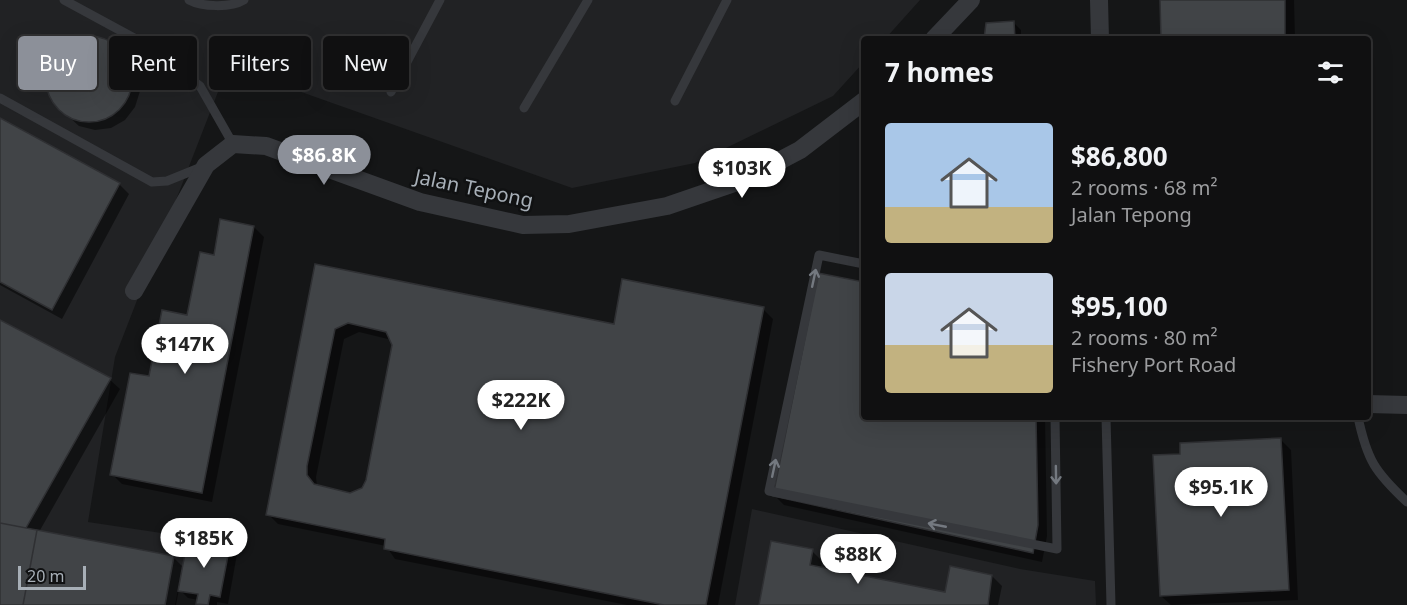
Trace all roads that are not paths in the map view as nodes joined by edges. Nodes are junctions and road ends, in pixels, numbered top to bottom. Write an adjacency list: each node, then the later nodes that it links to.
1 (64, 0): 16 (lane)
2 (189, 0): 3 (lane)
3 (244, 0)
4 (440, 0): 11 (lane)
5 (588, 0): 15 (lane)
6 (727, 0): 13 (lane)
7 (970, 0): 9 (street)
8 (1099, 0): 10 (street)
9 (937, 36)
10 (1100, 36)
11 (391, 92)
12 (0, 98): 17 (lane)
13 (675, 101)
14 (861, 103): 16 (street, Jalan Tepong)
15 (524, 108)
16 (233, 144): 17 (street)
17 (206, 165): 19 (street)
18 (861, 263): 22 (lane, one-way to 18)
19 (134, 291)
20 (1371, 404): 21 (street)
21 (1407, 405)
22 (1055, 420)
23 (1106, 420): 26 (lane)
24 (1359, 420): 25 (lane)
25 (1407, 502)
26 (1111, 587): 27 (lane); 28 (lane)
27 (1103, 605)
28 (1112, 605)

